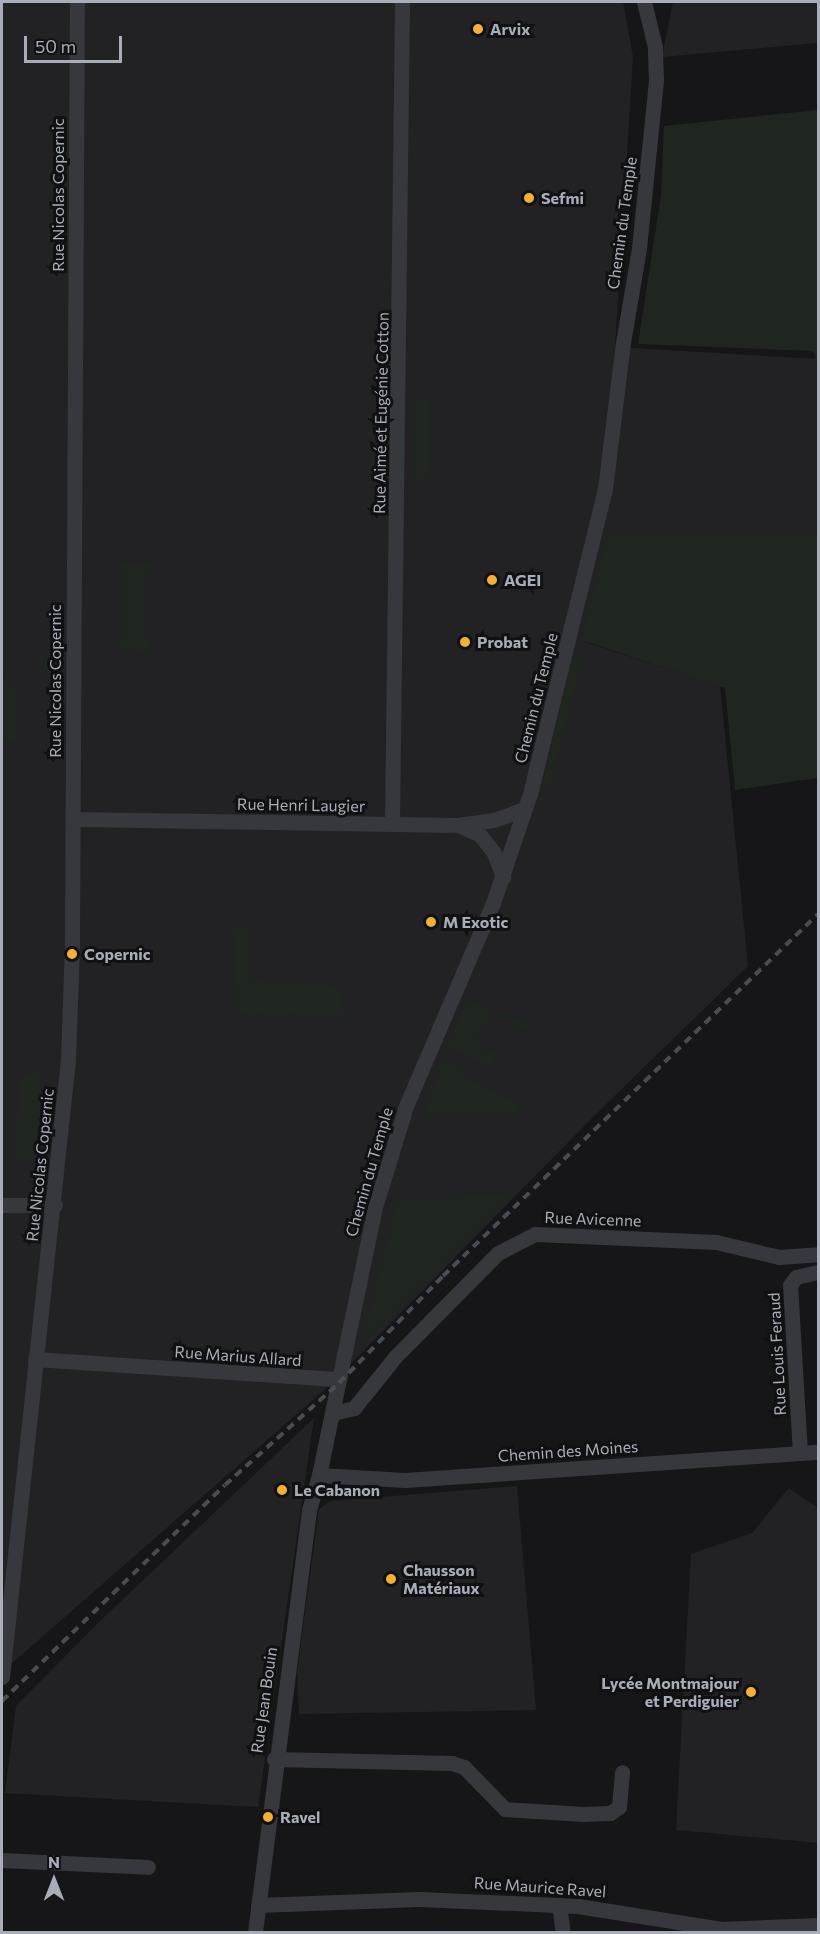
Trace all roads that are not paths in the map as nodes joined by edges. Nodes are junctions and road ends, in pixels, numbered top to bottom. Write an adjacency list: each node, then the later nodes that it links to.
1 (76, 2): 5 (street, Rue Nicolas Copernic)
2 (402, 2): 6 (street, Rue Aimé et Eugénie Cotton)
3 (644, 2): 4 (street, Chemin du Temple)
4 (525, 809): 7 (street); 8 (street, Chemin du Temple)
5 (73, 819): 6 (street, Rue Henri Laugier); 9 (street, Rue Nicolas Copernic)
6 (392, 825): 7 (street, Rue Henri Laugier)
7 (458, 825): 8 (street, Rue Henri Laugier)
8 (503, 877): 14 (street, Chemin du Temple)
9 (55, 1204): 10 (street); 13 (street, Rue Nicolas Copernic)
10 (2, 1205)
11 (819, 1254): 15 (street, Rue Avicenne)
12 (819, 1272): 17 (street, Rue Louis Feraud)
13 (35, 1359): 14 (street, Rue Marius Allard); 19 (street, Rue Nicolas Copernic)
14 (339, 1379): 15 (street)
15 (333, 1413): 18 (street)
16 (819, 1452): 17 (street, Chemin des Moines)
17 (800, 1453): 18 (street, Chemin des Moines)
18 (319, 1475): 20 (street, Rue Jean Bouin)
19 (2, 1677)
20 (274, 1759): 21 (street); 24 (street, Rue Jean Bouin)
21 (622, 1772)
22 (2, 1860): 23 (street)
23 (148, 1867)
24 (258, 1905): 25 (street, Rue Maurice Ravel); 27 (street, Rue Jean Bouin)
25 (559, 1905): 26 (street, Rue Maurice Ravel); 28 (street)
26 (819, 1924)
27 (255, 1932)
28 (562, 1932)

